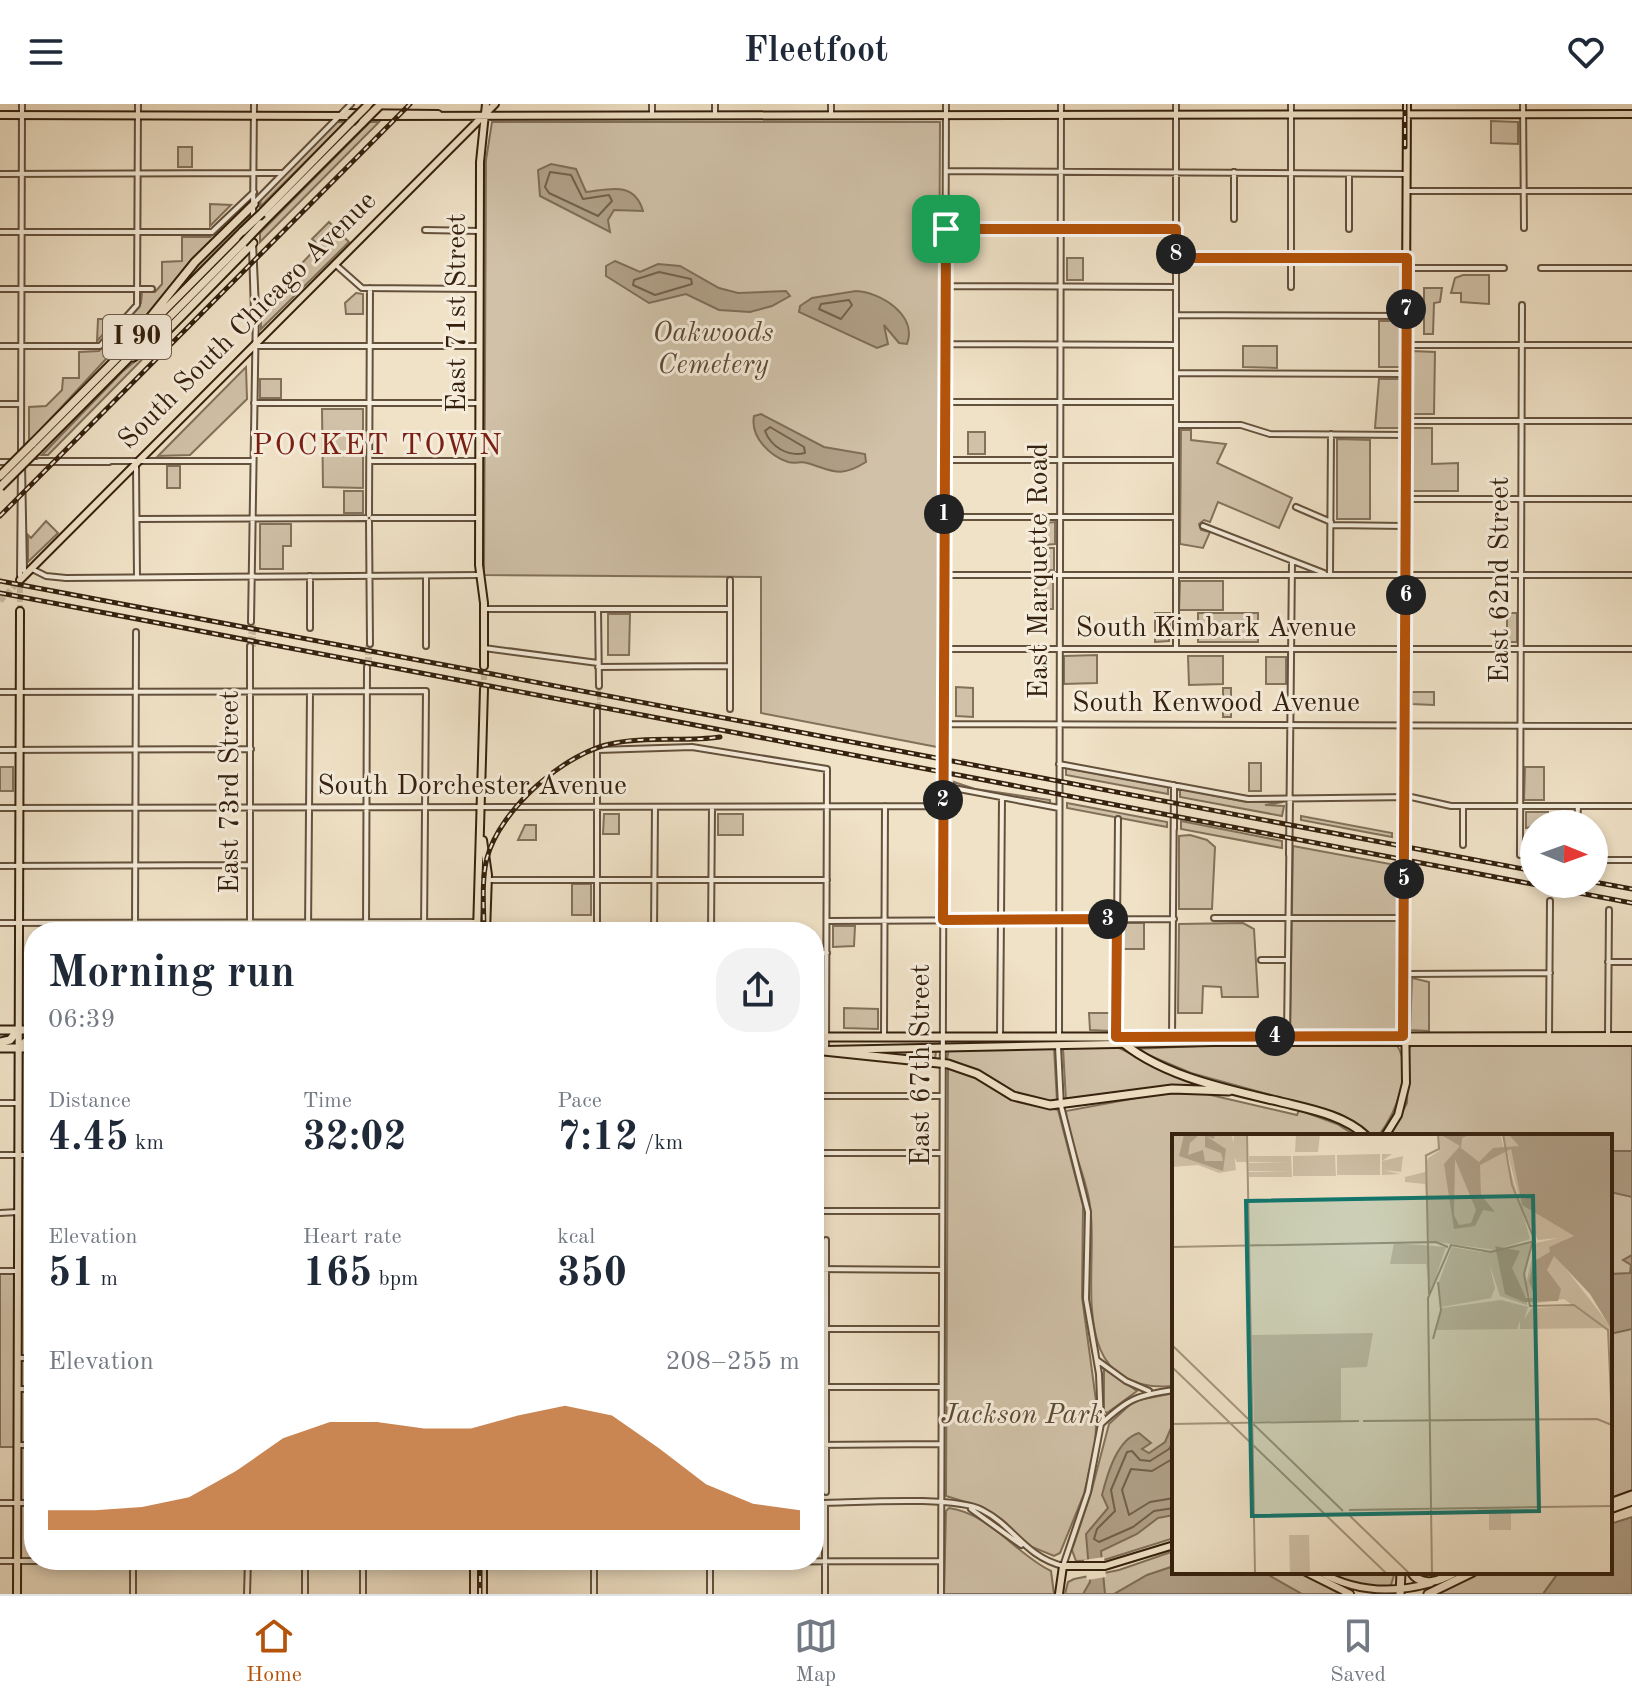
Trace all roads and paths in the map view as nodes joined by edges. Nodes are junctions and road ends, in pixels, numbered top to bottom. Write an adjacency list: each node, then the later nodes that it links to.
1 (22, 104): 31 (street)
2 (138, 104): 32 (street)
3 (254, 104): 33 (street)
4 (351, 104): 22 (street)
5 (486, 104): 23 (main road, East 71st Street)
6 (495, 104): 23 (main road, South South Chicago Avenue)
7 (652, 104): 24 (street)
8 (715, 104): 25 (street)
9 (831, 104): 18 (street)
10 (946, 104): 19 (street, East 67th Street)
11 (1061, 104): 20 (street, East Marquette Road)
12 (1176, 104): 21 (street)
13 (1291, 104): 26 (street)
14 (1407, 104): 27 (main road)
15 (1523, 104): 28 (street)
16 (368, 105): 84 (highway, I 90, bridge)
17 (380, 105): 96 (highway, I 90, bridge)
18 (831, 113): 19 (main road); 25 (main road)
19 (946, 113): 20 (main road); 34 (street, East 67th Street)
20 (1061, 113): 21 (main road); 35 (street, East Marquette Road)
21 (1176, 113): 26 (main road); 36 (street)
22 (342, 114): 23 (main road); 33 (main road); 38 (street)
23 (486, 114): 24 (main road); 58 (main road, East 71st Street); 66 (main road, South South Chicago Avenue)
24 (652, 114): 25 (main road)
25 (715, 114)
26 (1291, 114): 27 (main road); 39 (street)
27 (1407, 114): 28 (main road); 45 (main road)
28 (1523, 114): 29 (main road); 47 (street)
29 (1632, 114)
30 (0, 115): 31 (main road)
31 (23, 115): 32 (main road); 41 (street)
32 (138, 115): 33 (main road); 42 (street)
33 (254, 115): 43 (street)
34 (946, 171): 35 (street); 53 (street, East 67th Street)
35 (1061, 171): 36 (street); 54 (street, East Marquette Road)
36 (1176, 172): 37 (street); 55 (street)
37 (1234, 172): 39 (street); 51 (street)
38 (282, 173): 43 (street); 50 (street)
39 (1291, 173): 44 (street); 64 (street)
40 (0, 174): 41 (street)
41 (22, 174): 42 (street); 60 (street)
42 (138, 174): 43 (street); 61 (street)
43 (254, 174): 49 (street)
44 (1349, 174): 45 (street); 56 (street)
45 (1407, 174): 46 (main road)
46 (1407, 191): 47 (street); 65 (main road)
47 (1524, 191): 48 (street); 52 (street)
48 (1632, 191)
49 (254, 192): 50 (street); 61 (street)
50 (254, 204): 62 (street); 84 (highway)
51 (1234, 219)
52 (1524, 228)
53 (946, 229): 54 (street); 71 (street, East 67th Street)
54 (1061, 229): 55 (street); 72 (street, East Marquette Road)
55 (1176, 229): 63 (street)
56 (1349, 229)
57 (425, 230): 58 (street)
58 (480, 231): 80 (main road, East 71st Street)
59 (0, 232): 60 (street)
60 (22, 232): 61 (street); 77 (street)
61 (138, 232): 78 (street)
62 (253, 243): 93 (street); 96 (highway)
63 (1176, 258): 64 (street); 73 (street)
64 (1291, 258): 65 (street); 74 (street)
65 (1407, 258): 67 (main road)
66 (336, 265): 75 (street); 93 (main road, South South Chicago Avenue)
67 (1406, 268): 68 (street); 83 (main road)
68 (1504, 268)
69 (1541, 268): 70 (street)
70 (1632, 268)
71 (945, 286): 72 (street); 85 (street, East 67th Street)
72 (1061, 286): 73 (street); 86 (street, East Marquette Road)
73 (1176, 287): 82 (street)
74 (1291, 287)
75 (370, 288): 80 (street); 94 (street)
76 (0, 289): 77 (street)
77 (22, 289): 78 (street); 92 (street)
78 (138, 289): 79 (street); 92 (street)
79 (152, 289)
80 (480, 289): 95 (main road, East 71st Street)
81 (1522, 305): 89 (street, East 62nd Street)
82 (1176, 315): 83 (street); 87 (street)
83 (1406, 316): 88 (main road)
84 (138, 337): 113 (highway, I 90)
85 (945, 344): 86 (street); 99 (street, East 67th Street)
86 (1061, 344): 87 (street); 100 (street, East Marquette Road)
87 (1176, 345): 97 (street)
88 (1406, 345): 89 (street); 98 (main road)
89 (1522, 345): 90 (street); 108 (street, East 62nd Street)
90 (1632, 345)
91 (0, 346): 92 (street)
92 (21, 346): 105 (street)
93 (254, 346): 94 (street); 102 (street); 122 (main road, South South Chicago Avenue)
94 (370, 346): 95 (street); 106 (street)
95 (480, 346): 103 (main road, East 71st Street)
96 (128, 359): 113 (highway, I 90)
97 (1176, 373): 98 (street); 101 (street)
98 (1406, 374): 107 (main road)
99 (945, 402): 100 (street); 114 (street, East 67th Street)
100 (1060, 402): 101 (street); 115 (street, East Marquette Road)
101 (1176, 402): 110 (street)
102 (254, 403): 106 (street); 118 (street)
103 (479, 403): 106 (street); 120 (main road, East 71st Street)
104 (0, 404): 105 (street)
105 (21, 404): 117 (street)
106 (369, 404): 119 (street)
107 (1406, 421): 108 (street); 112 (main road)
108 (1522, 421): 109 (street); 125 (street, East 62nd Street)
109 (1632, 421)
110 (1176, 425): 111 (street); 116 (street)
111 (1331, 434): 112 (street); 136 (street)
112 (1406, 435): 126 (main road)
113 (35, 447): 123 (highway, I 90, bridge); 124 (highway, I 90, bridge)
114 (945, 460): 115 (street); 129 (street, East 67th Street)
115 (1060, 460): 116 (street); 130 (street, East Marquette Road)
116 (1176, 460): 131 (street)
117 (21, 461): 121 (street); 122 (street); 149 (street)
118 (253, 461): 122 (street); 135 (street)
119 (369, 461): 120 (street); 132 (street)
120 (479, 461): 133 (main road, East 71st Street)
121 (0, 462)
122 (138, 462): 134 (street); 149 (main road, South South Chicago Avenue)
123 (0, 476)
124 (0, 487)
125 (1522, 498): 126 (street); 127 (street); 147 (street, East 62nd Street)
126 (1406, 499): 138 (main road)
127 (1632, 499)
128 (1296, 507): 136 (street)
129 (944, 517): 130 (street); 141 (street, East 67th Street)
130 (1060, 517): 131 (street); 142 (street, East Marquette Road)
131 (1176, 517): 143 (street)
132 (369, 518): 133 (street); 135 (street); 152 (street)
133 (479, 518): 140 (main road, East 71st Street)
134 (137, 519): 135 (street); 154 (street)
135 (253, 519): 150 (street)
136 (1331, 524): 138 (street); 145 (street)
137 (1203, 526): 139 (street)
138 (1406, 526): 146 (main road)
139 (1292, 561): 144 (street); 145 (street)
140 (480, 575): 153 (street); 156 (main road, East 71st Street)
141 (944, 575): 142 (street); 167 (street, East 67th Street)
142 (1059, 575): 143 (street); 168 (street, East Marquette Road)
143 (1176, 575): 144 (street); 169 (street)
144 (1293, 575): 145 (street); 170 (street)
145 (1328, 575): 146 (street)
146 (1406, 575): 147 (street); 171 (main road)
147 (1521, 575): 148 (street); 173 (street, East 62nd Street)
148 (1632, 575)
149 (23, 576): 154 (street)
150 (253, 576): 151 (street); 154 (street); 160 (street)
151 (310, 576): 152 (street); 161 (street)
152 (369, 576): 153 (street); 163 (street)
153 (426, 576): 164 (street)
154 (137, 577)
155 (730, 580): 158 (street)
156 (484, 609): 157 (street); 165 (main road, East 71st Street)
157 (598, 609): 158 (street); 174 (street)
158 (730, 609): 176 (street)
159 (22, 611): 182 (main road)
160 (252, 621)
161 (310, 628)
162 (136, 632): 183 (street)
163 (368, 643)
164 (426, 646)
165 (484, 648): 174 (street); 175 (main road, East 71st Street)
166 (252, 649): 184 (street, East 73rd Street)
167 (944, 649): 168 (street, South Kimbark Avenue); 188 (street, East 67th Street)
168 (1059, 649): 169 (street, South Kimbark Avenue); 189 (street, East Marquette Road)
169 (1176, 649): 170 (street, South Kimbark Avenue)
170 (1291, 649): 171 (street, South Kimbark Avenue); 190 (street)
171 (1405, 649): 173 (street, South Kimbark Avenue); 191 (main road)
172 (1632, 649): 173 (street, South Kimbark Avenue)
173 (1521, 650): 192 (street, East 62nd Street)
174 (598, 665): 176 (street); 178 (street)
175 (484, 666)
176 (730, 666): 186 (street)
177 (368, 669): 180 (street)
178 (598, 684)
179 (484, 689): 216 (main road)
180 (368, 691): 185 (street); 214 (street); 215 (street)
181 (0, 692): 182 (street)
182 (20, 692): 183 (street); 196 (main road)
183 (136, 692): 184 (street); 197 (street)
184 (252, 692): 185 (street); 194 (street, East 73rd Street)
185 (310, 692): 213 (street)
186 (730, 709)
187 (598, 713): 198 (street)
188 (944, 724): 189 (street, South Kenwood Avenue); 201 (street, East 67th Street)
189 (1059, 724): 190 (street, South Kenwood Avenue); 199 (street, East Marquette Road)
190 (1291, 724): 191 (street, South Kenwood Avenue); 204 (street)
191 (1405, 725): 192 (street, South Kenwood Avenue); 202 (main road)
192 (1521, 725): 193 (street, South Kenwood Avenue); 209 (street, East 62nd Street)
193 (1632, 726)
194 (251, 749): 197 (street); 212 (street, East 73rd Street)
195 (0, 750): 196 (street)
196 (20, 750): 197 (street); 221 (main road)
197 (136, 750): 222 (street)
198 (598, 750): 205 (street); 217 (street)
199 (1059, 764): 200 (street); 223 (street, East Marquette Road)
200 (1174, 785): 204 (street); 249 (street)
201 (943, 786): 203 (street); 207 (street, East 67th Street)
202 (1405, 797): 204 (street); 208 (street); 245 (main road)
203 (1002, 798): 223 (street); 246 (street)
204 (1291, 799): 244 (street)
205 (828, 806): 206 (street, South Dorchester Avenue); 219 (street, South Dorchester Avenue); 240 (street)
206 (885, 806): 207 (street, South Dorchester Avenue); 252 (street)
207 (943, 806): 250 (street, East 67th Street)
208 (1463, 806): 209 (street); 228 (street)
209 (1520, 806): 210 (street); 224 (street, East 62nd Street)
210 (1578, 806): 211 (street); 225 (street)
211 (1632, 806)
212 (251, 807): 213 (street, South Dorchester Avenue); 222 (street, South Dorchester Avenue); 232 (street, East 73rd Street)
213 (309, 807): 214 (street, South Dorchester Avenue); 255 (street)
214 (367, 807): 215 (street, South Dorchester Avenue); 256 (street)
215 (425, 807): 216 (street, South Dorchester Avenue); 257 (street)
216 (483, 807): 217 (street, South Dorchester Avenue); 227 (main road)
217 (597, 807): 218 (street, South Dorchester Avenue); 237 (street)
218 (655, 807): 219 (street, South Dorchester Avenue); 238 (street)
219 (712, 807): 239 (street)
220 (0, 808): 221 (street, South Dorchester Avenue)
221 (20, 808): 222 (street, South Dorchester Avenue); 234 (main road)
222 (135, 808): 231 (street)
223 (1060, 808): 247 (street, East Marquette Road)
224 (1520, 810)
225 (1578, 810)
226 (1118, 819): 248 (street)
227 (482, 836): 235 (main road); 236 (main road)
228 (1463, 845)
229 (1608, 860): 230 (street)
230 (1632, 860)
231 (135, 865): 232 (street); 234 (street); 253 (street)
232 (250, 865): 254 (street, East 73rd Street)
233 (0, 866): 234 (street)
234 (19, 866): 264 (main road)
235 (476, 880): 236 (street); 258 (main road)
236 (488, 880): 237 (street); 259 (main road)
237 (597, 880): 238 (street); 260 (street)
238 (655, 880): 239 (street); 261 (street)
239 (712, 880): 240 (street); 262 (street)
240 (827, 880): 251 (street)
241 (1550, 901): 271 (street)
242 (1609, 910): 269 (street)
243 (1214, 918): 244 (street)
244 (1289, 918): 245 (street); 268 (street)
245 (1404, 918): 272 (main road)
246 (1001, 919): 247 (street); 250 (street); 279 (street)
247 (1060, 919): 248 (street); 288 (street, East Marquette Road)
248 (1117, 919): 249 (street); 285 (street)
249 (1174, 919): 278 (street)
250 (943, 920): 252 (street); 287 (street, East 67th Street)
251 (827, 921): 252 (street); 266 (street)
252 (885, 921): 277 (street)
253 (135, 922)
254 (250, 922)
255 (308, 922)
256 (366, 922)
257 (424, 922): 258 (street)
258 (477, 922)
259 (486, 922)
260 (597, 922)
261 (654, 922)
262 (711, 922)
263 (0, 923): 264 (street)
264 (19, 923): 265 (street); 274 (main road)
265 (24, 923)
266 (827, 953): 276 (street)
267 (1261, 960): 268 (street)
268 (1288, 960): 280 (street)
269 (1608, 962): 270 (street); 283 (street)
270 (1632, 962)
271 (1550, 973): 272 (street); 282 (street)
272 (1403, 974): 281 (main road)
273 (0, 1030): 274 (highway)
274 (18, 1030): 275 (highway); 289 (highway); 291 (main road)
275 (24, 1031)
276 (826, 1037): 277 (highway); 293 (street)
277 (884, 1037): 287 (highway)
278 (1172, 1037): 280 (main road); 285 (main road)
279 (1000, 1038): 287 (highway); 288 (highway)
280 (1287, 1039): 281 (main road); 290 (main road)
281 (1403, 1039): 282 (main road); 302 (main road)
282 (1549, 1039): 283 (main road)
283 (1608, 1039): 284 (main road)
284 (1632, 1039)
285 (1116, 1041): 288 (highway); 290 (highway)
286 (24, 1042): 291 (highway)
287 (942, 1042): 288 (main road); 293 (main road); 294 (street, East 67th Street)
288 (1059, 1042): 300 (street, East Marquette Road)
289 (0, 1045): 291 (highway)
290 (1126, 1046): 295 (highway)
291 (18, 1048): 292 (highway); 299 (main road)
292 (24, 1048)
293 (826, 1050): 294 (highway)
294 (942, 1063): 297 (street, East 67th Street); 300 (highway)
295 (1231, 1090): 300 (highway); 301 (highway)
296 (824, 1096): 297 (street)
297 (942, 1096): 304 (street, East 67th Street)
298 (0, 1103): 299 (street)
299 (18, 1103): 306 (main road)
300 (1061, 1106): 321 (street, East Marquette Road)
301 (1362, 1134)
302 (1386, 1134)
303 (824, 1153): 304 (street)
304 (942, 1153): 309 (street, East 67th Street)
305 (0, 1155): 306 (street)
306 (18, 1155): 307 (street); 310 (main road)
307 (24, 1155)
308 (824, 1211): 309 (street)
309 (942, 1211): 314 (street, East 67th Street)
310 (18, 1212): 311 (street); 316 (main road)
311 (0, 1213)
312 (826, 1240): 313 (street)
313 (826, 1269): 314 (street); 317 (street)
314 (942, 1270): 318 (street, East 67th Street)
315 (0, 1271): 316 (street)
316 (18, 1271): 319 (main road)
317 (826, 1329): 318 (street); 322 (street)
318 (942, 1329): 323 (street, East 67th Street)
319 (17, 1358): 320 (street); 324 (main road)
320 (24, 1358)
321 (1097, 1360): 327 (street); 328 (street, East Marquette Road)
322 (826, 1387): 323 (street); 332 (street)
323 (941, 1387): 329 (street, East 67th Street)
324 (17, 1389): 325 (street); 330 (main road)
325 (24, 1389)
326 (1172, 1390): 327 (street)
327 (1150, 1392): 328 (street)
328 (1101, 1424): 348 (street, East Marquette Road)
329 (941, 1444): 332 (street); 339 (street, East 67th Street)
330 (17, 1445): 331 (street); 336 (main road)
331 (24, 1445)
332 (826, 1445): 333 (street)
333 (826, 1492)
334 (1632, 1498): 340 (highway); 341 (highway)
335 (0, 1503): 336 (street)
336 (17, 1503): 337 (street); 346 (main road)
337 (24, 1503)
338 (825, 1503): 339 (street); 344 (street)
339 (941, 1503): 345 (street, East 67th Street); 348 (street)
340 (1612, 1503)
341 (1612, 1508)
342 (1172, 1546): 348 (main road)
343 (0, 1561): 346 (street)
344 (825, 1561): 345 (street); 373 (street)
345 (941, 1561): 374 (street, East 67th Street)
346 (17, 1562): 347 (street); 364 (main road)
347 (24, 1562)
348 (1063, 1566): 375 (main road)
349 (133, 1570): 365 (street)
350 (248, 1570): 366 (street)
351 (305, 1570): 367 (street)
352 (363, 1570): 368 (street)
353 (474, 1570): 369 (main road)
354 (483, 1570): 370 (main road)
355 (594, 1570): 371 (street)
356 (710, 1570): 372 (street)
357 (1310, 1574): 376 (main road)
358 (1324, 1574): 363 (main road)
359 (1412, 1574): 362 (highway)
360 (1452, 1574): 362 (highway)
361 (1469, 1574): 377 (highway)
362 (1437, 1581): 363 (main road)
363 (1400, 1592)
364 (17, 1594)
365 (133, 1594)
366 (247, 1594)
367 (305, 1594)
368 (363, 1594)
369 (474, 1594)
370 (483, 1594)
371 (594, 1594)
372 (710, 1594)
373 (825, 1594)
374 (941, 1594)
375 (1059, 1594)
376 (1350, 1594)
377 (1428, 1594)

